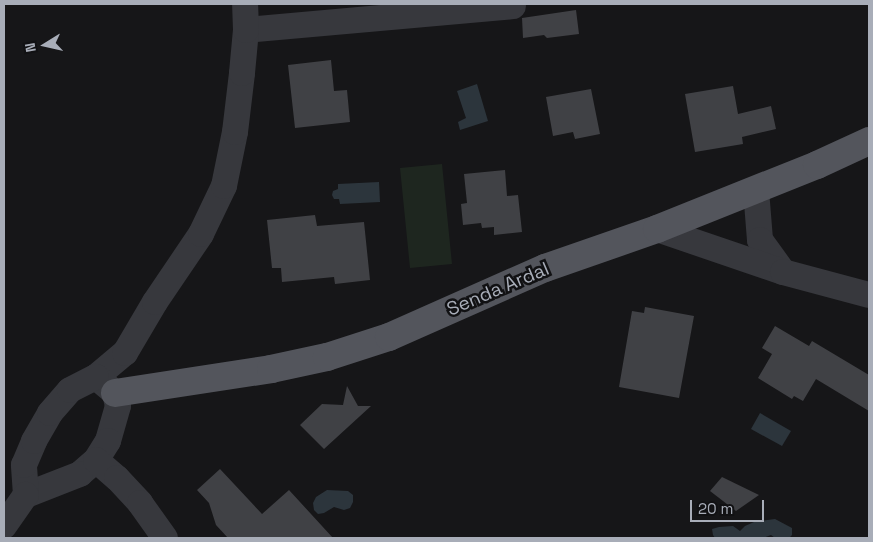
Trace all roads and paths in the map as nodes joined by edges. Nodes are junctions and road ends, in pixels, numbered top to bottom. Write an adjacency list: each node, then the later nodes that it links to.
1 (245, 4): 3 (street)
2 (513, 6): 3 (street)
3 (246, 30): 9 (street)
4 (869, 141): 5 (main road, Senda Ardal)
5 (756, 190): 6 (main road, Senda Ardal); 7 (street)
6 (657, 229): 7 (street); 9 (main road, Senda Ardal)
7 (783, 272): 8 (street)
8 (869, 295)
9 (105, 385): 10 (street); 11 (street)
10 (96, 460): 11 (street); 13 (street)
11 (15, 496): 12 (street)
12 (4, 526)
13 (165, 538)

